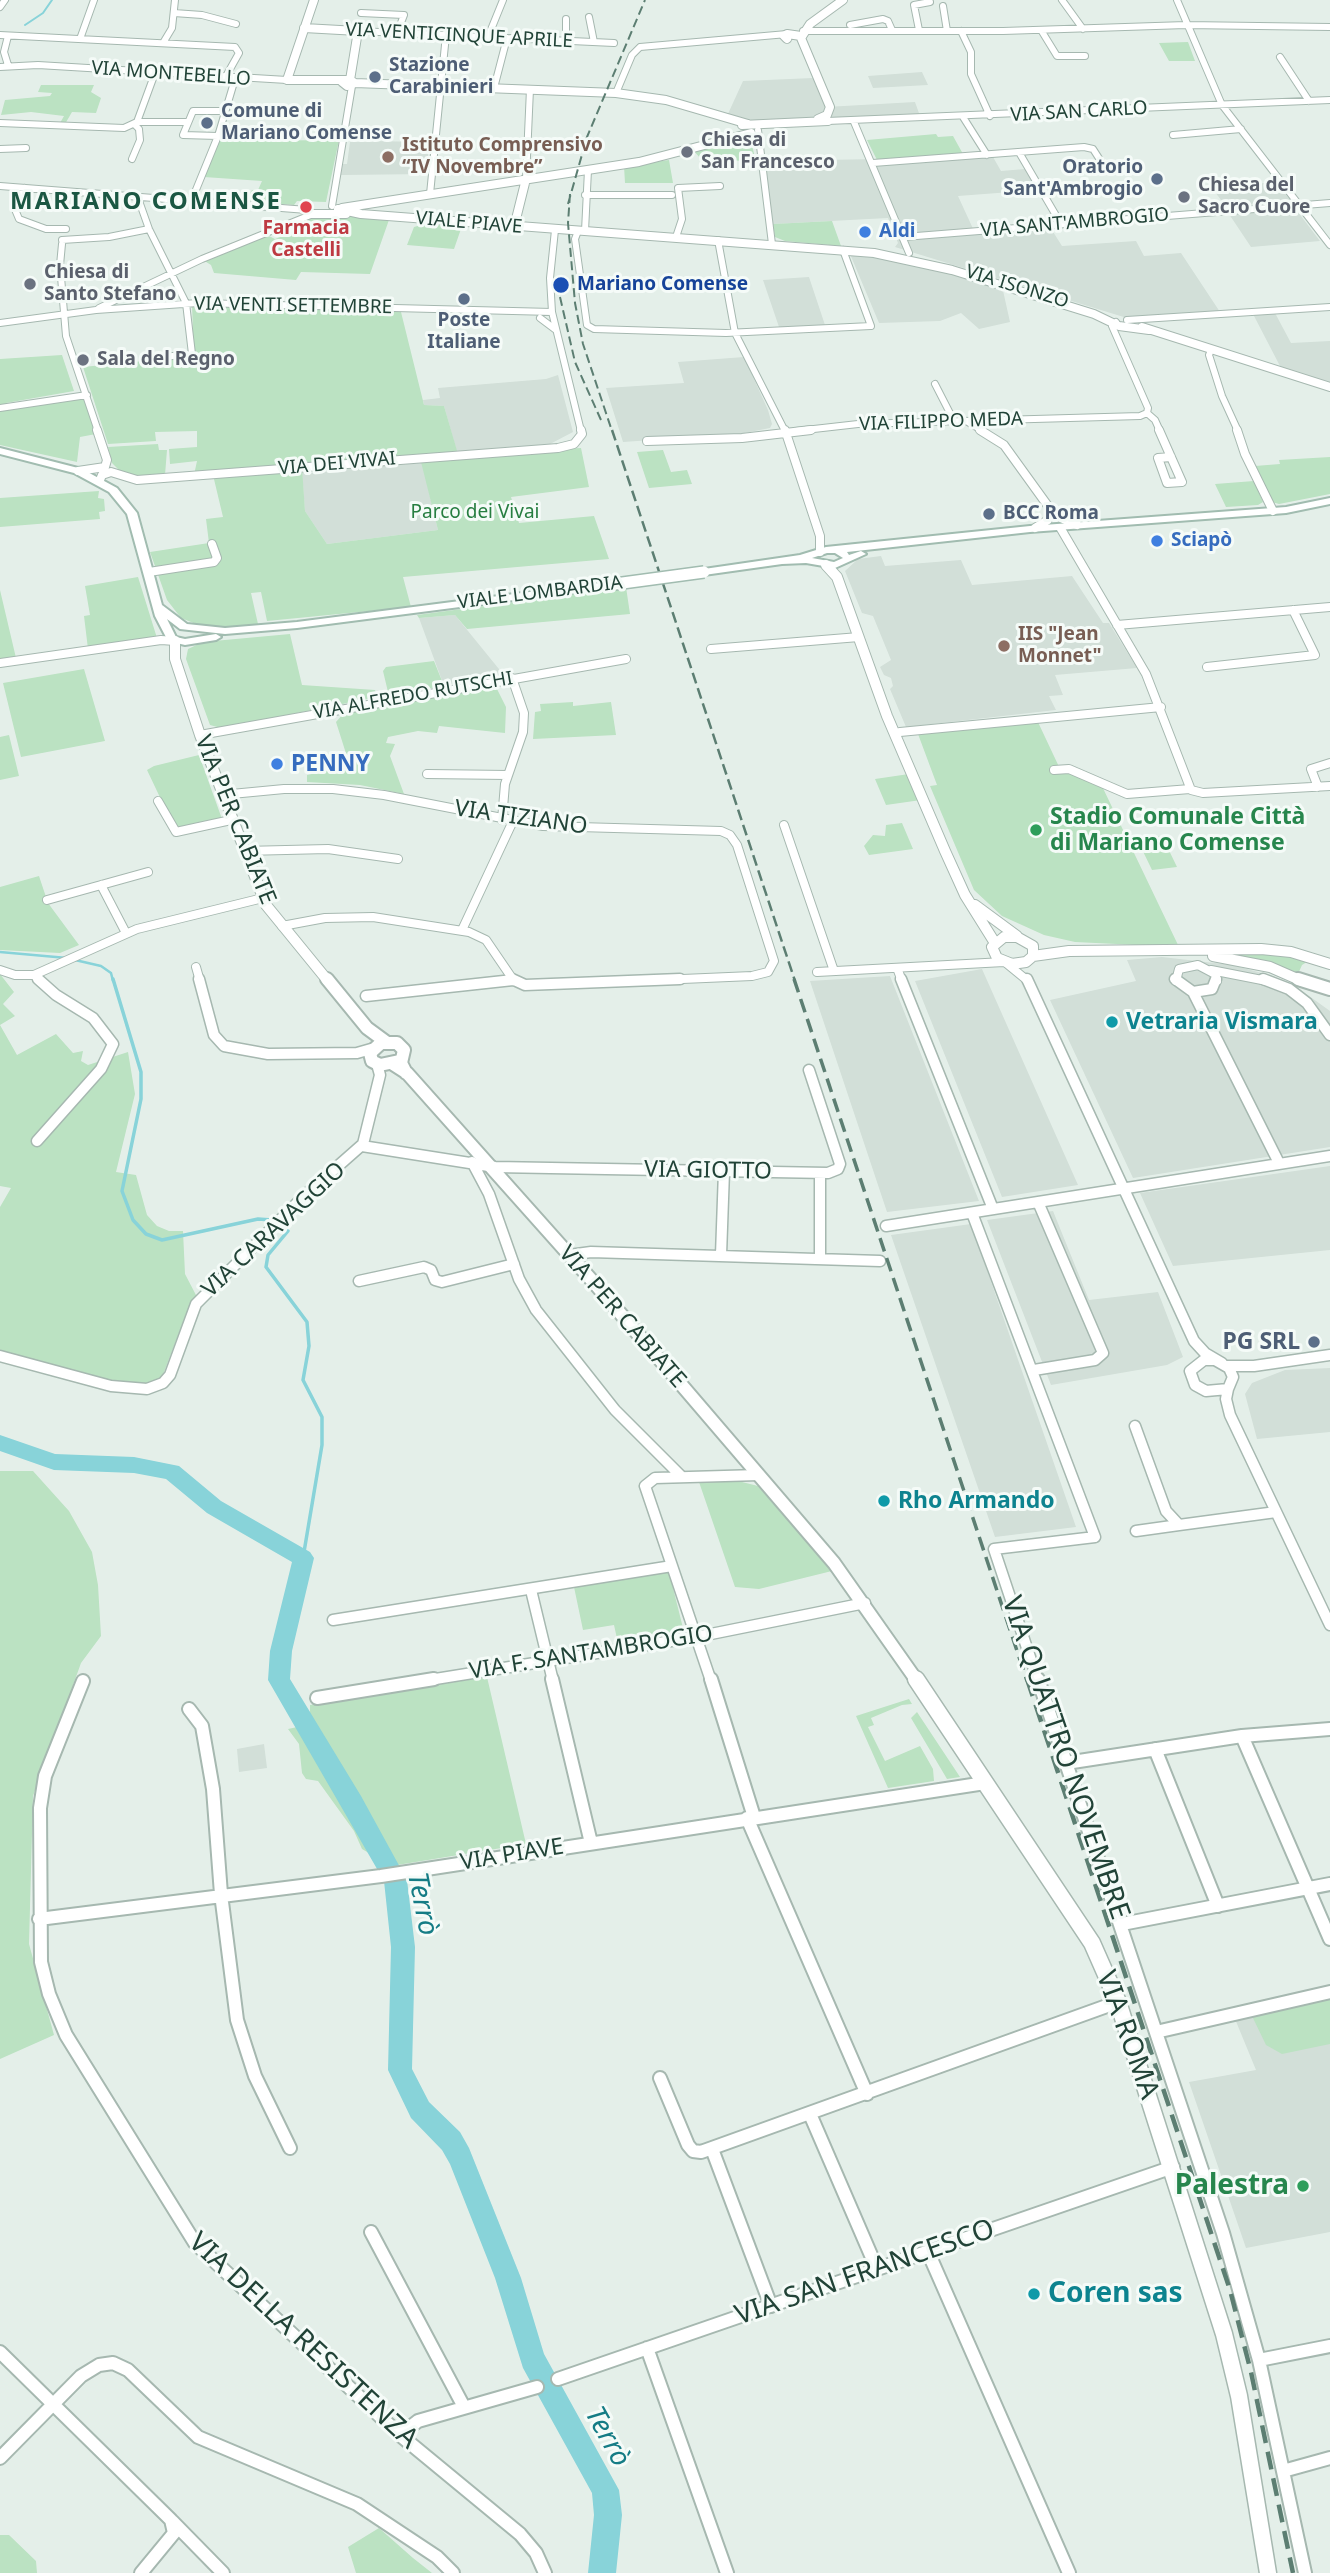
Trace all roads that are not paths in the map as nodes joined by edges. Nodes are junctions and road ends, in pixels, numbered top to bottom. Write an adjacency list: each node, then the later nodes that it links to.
1 (5, 0): 11 (street)
2 (94, 0): 38 (street)
3 (175, 0): 12 (street)
4 (314, 0): 21 (street)
5 (503, 0): 36 (street)
6 (843, 0): 22 (street)
7 (1062, 0): 24 (street)
8 (1177, 0): 18 (street)
9 (930, 2): 26 (street)
10 (943, 6): 29 (street)
11 (0, 7)
12 (174, 13): 17 (street); 41 (street)
13 (361, 13): 31 (street)
14 (589, 17): 40 (street)
15 (566, 19): 39 (street)
16 (841, 19): 19 (street)
17 (236, 24)
18 (1186, 25): 20 (street); 24 (street); 59 (street)
19 (848, 27): 23 (street); 25 (street); 25 (street)
20 (1330, 27)
21 (304, 28): 28 (street, VIA VENTICINQUE APRILE); 51 (street)
22 (806, 29): 23 (street); 23 (street); 35 (street); 35 (street); 43 (street)
23 (825, 29)
24 (1083, 29): 27 (street)
25 (892, 30): 26 (street)
26 (919, 30): 29 (street)
27 (1041, 30): 30 (street); 44 (street)
28 (358, 31): 31 (street, VIA VENTICINQUE APRILE); 52 (street)
29 (947, 31): 30 (street)
30 (961, 31): 61 (street)
31 (397, 33): 32 (street, VIA VENTICINQUE APRILE)
32 (446, 35): 36 (street, VIA VENTICINQUE APRILE); 53 (street)
33 (0, 36): 34 (street)
34 (8, 36): 38 (street); 46 (street)
35 (788, 36): 43 (street); 56 (street)
36 (488, 37): 37 (street, VIA VENTICINQUE APRILE)
37 (507, 38): 39 (street, VIA VENTICINQUE APRILE); 54 (street)
38 (80, 39): 41 (street)
39 (566, 41): 40 (street, VIA VENTICINQUE APRILE)
40 (594, 42): 42 (street, VIA VENTICINQUE APRILE)
41 (163, 43): 49 (street)
42 (614, 43)
43 (808, 51): 64 (street)
44 (1086, 56)
45 (1280, 57): 58 (street)
46 (8, 65): 47 (street, VIA MONTEBELLO); 48 (street, VIA MONTEBELLO)
47 (0, 67)
48 (155, 73): 49 (street, VIA MONTEBELLO); 68 (street)
49 (225, 78): 50 (street, VIA MONTEBELLO)
50 (235, 79): 51 (street, VIA MONTEBELLO); 60 (street)
51 (287, 80): 52 (street, VIA MONTEBELLO)
52 (350, 83): 53 (street, VIA MONTEBELLO); 94 (street)
53 (443, 86): 54 (street, VIA MONTEBELLO); 86 (street)
54 (494, 88): 55 (street, VIA MONTEBELLO)
55 (530, 89): 56 (street, VIA MONTEBELLO); 82 (street)
56 (616, 93): 63 (street, VIA MONTEBELLO)
57 (1330, 100): 58 (street, VIA SAN CARLO)
58 (1309, 101): 59 (street, VIA SAN CARLO)
59 (1222, 105): 61 (street, VIA SAN CARLO); 70 (street)
60 (225, 111): 65 (street); 72 (street)
61 (990, 116): 62 (street, VIA SAN CARLO)
62 (963, 117): 66 (street, VIA SAN CARLO); 77 (street)
63 (723, 118): 69 (street)
64 (823, 120): 66 (street, VIA SAN CARLO); 69 (street)
65 (188, 122): 68 (street); 72 (street)
66 (853, 122): 79 (street)
67 (0, 123): 68 (street)
68 (136, 124): 78 (street)
69 (747, 128): 73 (street); 73 (street); 105 (street)
70 (1241, 129): 71 (street); 93 (street)
71 (1172, 135)
72 (218, 136): 90 (street)
73 (717, 141): 81 (street)
74 (26, 148): 75 (street)
75 (0, 149)
76 (1020, 154): 77 (street); 80 (street); 97 (street)
77 (987, 155): 79 (street)
78 (132, 159)
79 (873, 163): 108 (street)
80 (1102, 163)
81 (588, 170): 82 (street); 87 (street)
82 (526, 179): 86 (street); 98 (street)
83 (0, 186): 85 (street)
84 (720, 186): 103 (street)
85 (25, 188): 89 (street); 99 (street)
86 (430, 194): 91 (street)
87 (585, 195): 88 (street); 102 (street)
88 (672, 195)
89 (138, 198): 90 (street); 100 (street)
90 (191, 202): 95 (street)
91 (371, 203): 94 (street); 96 (street)
92 (1330, 203): 93 (street, VIA SANT'AMBROGIO)
93 (1300, 206): 97 (street, VIA SANT'AMBROGIO); 106 (street)
94 (335, 209): 95 (street); 96 (street, VIALE PIAVE)
95 (307, 213): 109 (street)
96 (364, 215): 98 (street, VIALE PIAVE)
97 (1061, 224): 108 (street, VIA SANT'AMBROGIO)
98 (514, 227): 101 (street, VIALE PIAVE)
99 (66, 229)
100 (149, 229): 109 (street); 114 (street)
101 (555, 230): 102 (street, VIALE PIAVE); 110 (street)
102 (582, 231): 103 (street, VIA ISONZO); 120 (street)
103 (676, 237): 104 (street, VIA ISONZO)
104 (718, 240): 105 (street, VIA ISONZO); 120 (street)
105 (772, 244): 107 (street, VIA ISONZO)
106 (1330, 245)
107 (843, 250): 108 (street, VIA ISONZO); 120 (street)
108 (903, 251): 118 (street, VIA ISONZO)
109 (173, 272): 111 (street); 113 (street)
110 (551, 300): 115 (street); 116 (street)
111 (186, 303): 113 (street, VIA VENTI SETTEMBRE); 115 (street, VIA VENTI SETTEMBRE); 123 (street)
112 (1330, 307): 118 (street)
113 (96, 310): 114 (street, VIA VENTI SETTEMBRE)
114 (65, 314): 117 (street, VIA VENTI SETTEMBRE); 126 (street)
115 (540, 314): 116 (street); 119 (street)
116 (552, 314): 119 (street)
117 (0, 323)
118 (1123, 324): 121 (street, VIA ISONZO); 128 (street)
119 (556, 330): 137 (street, VIA DEI VIVAI)
120 (735, 333): 131 (street)
121 (1201, 346): 122 (street)
122 (1211, 350): 125 (street); 143 (street)
123 (163, 356)
124 (935, 384): 129 (street)
125 (1330, 387)
126 (88, 395): 127 (street); 135 (street)
127 (0, 408)
128 (1147, 413): 130 (street, VIA FILIPPO MEDA); 134 (street)
129 (954, 421): 130 (street, VIA FILIPPO MEDA); 131 (street, VIA FILIPPO MEDA)
130 (966, 421): 140 (street)
131 (785, 430): 132 (street, VIA FILIPPO MEDA); 149 (street)
132 (647, 441)
133 (0, 453): 136 (main road); 144 (main road)
134 (1171, 457)
135 (107, 460): 136 (street); 137 (street)
136 (78, 471): 138 (main road)
137 (122, 476): 138 (street, VIA DEI VIVAI)
138 (100, 480): 144 (main road)
139 (1330, 501): 141 (main road)
140 (1048, 506): 146 (street); 147 (street)
141 (1303, 508): 142 (main road); 143 (main road)
142 (1330, 508)
143 (1273, 511): 145 (main road)
144 (132, 518): 153 (main road)
145 (1154, 521): 146 (main road); 148 (main road)
146 (1077, 525): 147 (main road)
147 (1035, 528): 151 (main road)
148 (1061, 529): 151 (main road); 158 (street)
149 (820, 536): 151 (street); 152 (street)
150 (212, 544): 153 (street)
151 (839, 556): 152 (main road); 152 (main road); 154 (street)
152 (821, 558): 154 (street); 159 (main road, VIALE LOMBARDIA, bridge)
153 (149, 572): 156 (main road)
154 (837, 577): 161 (street)
155 (1330, 607): 157 (street)
156 (160, 608): 159 (main road); 160 (main road)
157 (1293, 610): 158 (street); 167 (street)
158 (1117, 625): 169 (street)
159 (190, 633): 160 (main road, VIALE LOMBARDIA); 166 (street)
160 (169, 638): 165 (street); 166 (street, VIA PER CABIATE)
161 (859, 638): 162 (street); 163 (street)
162 (711, 649)
163 (865, 653): 170 (street); 181 (street)
164 (626, 659): 168 (street, VIA ALFREDO RUTSCHI)
165 (0, 663)
166 (178, 665): 171 (street, VIA PER CABIATE)
167 (1207, 667)
168 (512, 678): 171 (street, VIA ALFREDO RUTSCHI); 175 (street)
169 (1161, 707): 170 (street); 178 (street)
170 (900, 732): 181 (street)
171 (200, 734): 179 (street, VIA PER CABIATE)
172 (1330, 763): 177 (street)
173 (1054, 770): 178 (street)
174 (427, 774): 175 (street)
175 (508, 775): 183 (street)
176 (1330, 786): 177 (street)
177 (1318, 787): 178 (street)
178 (1190, 789)
179 (221, 795): 182 (street, VIA PER CABIATE); 183 (street, VIA TIZIANO)
180 (158, 801): 182 (street)
181 (928, 806): 190 (street)
182 (231, 820): 186 (street, VIA PER CABIATE)
183 (502, 820): 184 (street, VIA TIZIANO)
184 (513, 821): 194 (street); 211 (street, VIA TIZIANO)
185 (785, 825): 208 (street)
186 (244, 851): 187 (street); 191 (street, VIA PER CABIATE)
187 (398, 859)
188 (148, 872): 189 (street)
189 (101, 885): 192 (street); 195 (street)
190 (965, 895): 196 (street); 197 (street)
191 (263, 898): 193 (street, VIA PER CABIATE); 195 (street)
192 (47, 900)
193 (282, 926): 194 (street); 217 (street, VIA PER CABIATE)
194 (462, 930): 211 (street)
195 (126, 933): 210 (street)
196 (1022, 938): 197 (street); 198 (street); 200 (street)
197 (993, 945): 201 (street); 202 (street)
198 (1069, 951): 199 (street); 200 (street)
199 (1182, 952): 203 (street); 213 (street)
200 (1032, 958): 201 (street); 212 (street)
201 (1004, 962): 202 (street); 212 (street)
202 (968, 964): 205 (street)
203 (1329, 964): 213 (street)
204 (196, 967): 220 (street)
205 (897, 968): 208 (street); 234 (street)
206 (0, 970): 210 (street)
207 (1211, 970): 214 (street); 214 (street); 218 (street)
208 (834, 971): 209 (street)
209 (817, 972)
210 (34, 975): 224 (street)
211 (513, 980): 215 (street)
212 (1028, 980): 232 (street)
213 (1321, 988): 216 (street)
214 (1193, 992): 228 (street)
215 (366, 996)
216 (1330, 996)
217 (367, 1028): 219 (street, VIA PER CABIATE); 220 (street, VIA PER CABIATE)
218 (1330, 1035)
219 (386, 1042): 220 (street); 221 (street, VIA PER CABIATE)
220 (374, 1058): 221 (street); 225 (street, VIA CARAVAGGIO)
221 (395, 1063): 223 (street, VIA PER CABIATE)
222 (808, 1070): 231 (street)
223 (407, 1073): 229 (street, VIA PER CABIATE)
224 (37, 1141)
225 (362, 1146): 227 (street, VIA GIOTTO); 245 (street, VIA CARAVAGGIO)
226 (1330, 1156): 228 (street)
227 (472, 1162): 229 (street, VIA GIOTTO); 241 (street)
228 (1279, 1163): 232 (street)
229 (489, 1166): 230 (street, VIA GIOTTO); 237 (street, VIA PER CABIATE)
230 (724, 1171): 231 (street, VIA GIOTTO); 238 (street)
231 (820, 1173): 239 (street)
232 (1122, 1188): 233 (street); 243 (street)
233 (1038, 1202): 234 (street); 249 (street)
234 (993, 1209): 235 (street)
235 (972, 1213): 236 (street); 249 (street)
236 (886, 1226)
237 (569, 1255): 238 (street); 255 (street, VIA PER CABIATE)
238 (721, 1255): 239 (street)
239 (820, 1258): 240 (street)
240 (880, 1261)
241 (514, 1264): 242 (street); 256 (street)
242 (359, 1281)
243 (1194, 1341): 246 (street); 247 (street)
244 (1330, 1355): 248 (street)
245 (0, 1356)
246 (1224, 1364): 247 (street); 248 (street); 250 (street)
247 (1194, 1365): 252 (street)
248 (1254, 1366): 250 (street)
249 (1034, 1370): 274 (street, VIA QUATTRO NOVEMBRE)
250 (1233, 1377): 251 (street)
251 (1227, 1389): 252 (street); 253 (street)
252 (1206, 1391): 253 (street)
253 (1230, 1415): 257 (street)
254 (1135, 1426): 258 (street)
255 (760, 1475): 256 (street); 260 (street, VIA PER CABIATE)
256 (682, 1477): 261 (street)
257 (1276, 1512): 258 (street); 265 (street)
258 (1179, 1525): 259 (street)
259 (1136, 1531)
260 (834, 1563): 263 (street, VIA ROMA)
261 (672, 1566): 262 (street); 266 (street)
262 (531, 1590): 264 (street); 267 (street)
263 (865, 1603): 266 (street, VIA F. SANTAMBROGIO); 275 (street, VIA ROMA)
264 (333, 1620)
265 (1330, 1625)
266 (696, 1637): 267 (street, VIA F. SANTAMBROGIO); 276 (street)
267 (547, 1660): 269 (street, VIA F. SANTAMBROGIO); 277 (street)
268 (83, 1681): 282 (street, VIA DELLA RESISTENZA)
269 (317, 1698)
270 (190, 1709): 280 (street)
271 (1330, 1729): 272 (street)
272 (1242, 1736): 273 (street); 279 (street)
273 (1155, 1749): 274 (street); 281 (street)
274 (1066, 1763): 283 (street, VIA QUATTRO NOVEMBRE)
275 (985, 1783): 276 (street, VIA PIAVE); 286 (street, VIA ROMA)
276 (750, 1817): 277 (street, VIA PIAVE); 289 (street)
277 (591, 1843): 280 (street, VIA PIAVE)
278 (1330, 1884): 279 (street)
279 (1308, 1889): 281 (street); 284 (street)
280 (221, 1894): 282 (street, VIA PIAVE); 291 (street)
281 (1218, 1906): 283 (street)
282 (39, 1919): 306 (street, VIA DELLA RESISTENZA)
283 (1122, 1924): 287 (street, VIA QUATTRO NOVEMBRE)
284 (1330, 1939)
285 (1330, 1992): 287 (street)
286 (1118, 2002): 289 (street); 293 (street, VIA ROMA)
287 (1156, 2032): 301 (street, VIA QUATTRO NOVEMBRE)
288 (660, 2078): 292 (street)
289 (867, 2094): 290 (street)
290 (810, 2114): 292 (street); 296 (street)
291 (290, 2148)
292 (712, 2149): 297 (street)
293 (1173, 2167): 295 (street, VIA SAN FRANCESCO); 317 (street, VIA ROMA)
294 (371, 2232): 305 (street)
295 (928, 2252): 296 (street, VIA SAN FRANCESCO); 316 (street)
296 (877, 2269): 297 (street, VIA SAN FRANCESCO)
297 (771, 2306): 299 (street, VIA SAN FRANCESCO)
298 (1330, 2346): 301 (street)
299 (647, 2348): 302 (street, VIA SAN FRANCESCO); 315 (street)
300 (0, 2352): 304 (street)
301 (1259, 2360): 309 (street, VIA QUATTRO NOVEMBRE)
302 (558, 2379)
303 (537, 2387): 305 (street)
304 (52, 2404): 307 (street); 310 (street); 313 (street)
305 (464, 2407): 306 (street)
306 (400, 2435): 314 (street, VIA DELLA RESISTENZA)
307 (0, 2458)
308 (1330, 2458): 309 (street)
309 (1283, 2471): 318 (street, VIA QUATTRO NOVEMBRE)
310 (171, 2520): 311 (street); 312 (street)
311 (141, 2573)
312 (223, 2573)
313 (453, 2573)
314 (545, 2573)
315 (727, 2573)
316 (1069, 2573)
317 (1268, 2573)
318 (1305, 2573)

